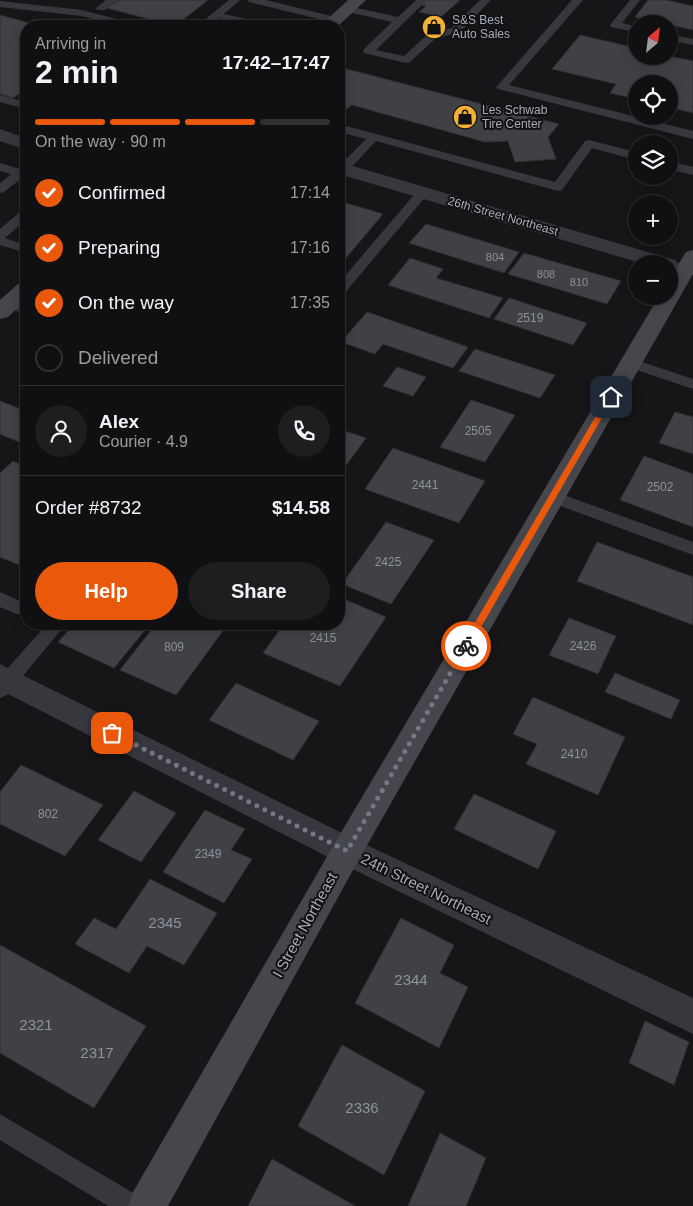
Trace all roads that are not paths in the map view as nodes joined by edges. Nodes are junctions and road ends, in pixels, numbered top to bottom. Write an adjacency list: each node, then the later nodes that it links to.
1 (113, 0): 10 (lane)
2 (235, 0): 11 (lane)
3 (253, 0): 15 (lane)
4 (422, 0): 17 (lane)
5 (486, 0): 17 (lane)
6 (578, 0): 24 (lane)
7 (635, 0): 18 (lane)
8 (0, 4): 12 (lane)
9 (353, 4): 16 (street); 17 (lane)
10 (101, 8)
11 (217, 15): 13 (lane); 14 (lane)
12 (108, 20)
13 (210, 20)
14 (239, 20)
15 (321, 20)
16 (334, 20)
17 (400, 21)
18 (628, 27)
19 (678, 39): 20 (lane)
20 (693, 42)
21 (0, 98): 22 (lane)
22 (20, 104)
23 (345, 130): 26 (lane)
24 (693, 135)
25 (0, 136): 27 (street)
26 (374, 137): 28 (lane); 29 (lane)
27 (20, 142)
28 (628, 154)
29 (345, 165)
30 (0, 167): 34 (lane)
31 (678, 167): 33 (lane)
32 (345, 170): 37 (street, 26th Street Northeast)
33 (693, 171)
34 (20, 173)
35 (20, 176): 36 (lane)
36 (0, 189)
37 (423, 192): 42 (street, 26th Street Northeast); 43 (lane)
38 (20, 219): 39 (lane)
39 (0, 236)
40 (0, 241): 41 (lane)
41 (20, 247)
42 (682, 265): 46 (street, I Street Northeast)
43 (345, 285)
44 (20, 298): 45 (street)
45 (12, 309)
46 (630, 364): 47 (lane); 48 (street, I Street Northeast)
47 (693, 384)
48 (553, 497): 49 (lane); 54 (street, I Street Northeast)
49 (693, 548)
50 (0, 599): 51 (lane)
51 (20, 607)
52 (51, 630): 53 (lane)
53 (3, 682): 54 (street, 24th Street Northeast)
54 (347, 851): 55 (street, 24th Street Northeast); 58 (street, I Street Northeast)
55 (693, 1016)
56 (0, 1126): 57 (lane)
57 (131, 1206)
58 (147, 1206)

